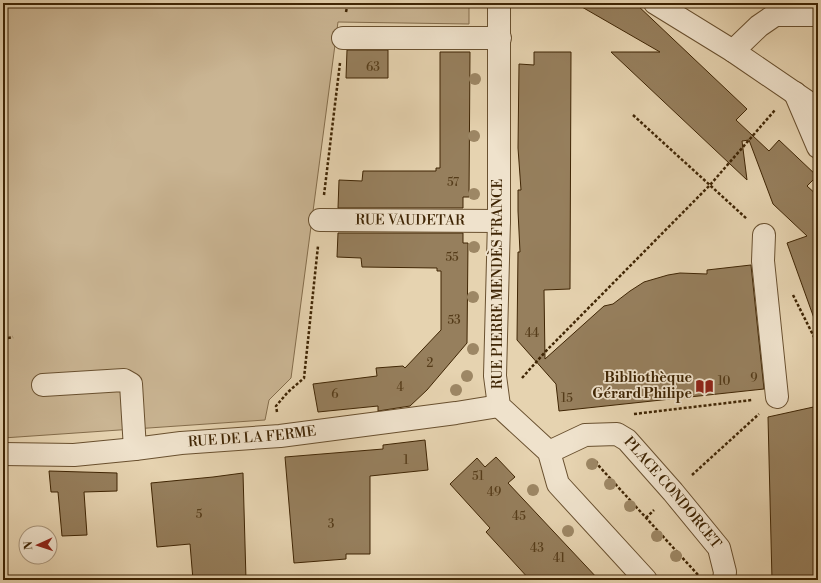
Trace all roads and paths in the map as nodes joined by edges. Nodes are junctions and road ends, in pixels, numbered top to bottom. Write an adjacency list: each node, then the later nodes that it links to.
1 (499, 3): 6 (street, RUE PIERRE MENDÈS FRANCE)
2 (655, 3): 7 (street)
3 (773, 9): 4 (street); 7 (street)
4 (818, 15)
5 (343, 38): 6 (street)
6 (500, 38): 15 (street, RUE PIERRE MENDÈS FRANCE)
7 (733, 51): 9 (street)
8 (818, 70): 9 (path)
9 (795, 93): 10 (street); 12 (street); 13 (path)
10 (818, 109)
11 (633, 115): 13 (path)
12 (818, 147)
13 (710, 185): 16 (path); 19 (path)
14 (320, 220): 15 (street, RUE VAUDETAR)
15 (499, 221): 19 (street, RUE PIERRE MENDÈS FRANCE)
16 (764, 235): 21 (street)
17 (13, 337): 18 (path)
18 (3, 340)
19 (495, 376): 22 (street, RUE PIERRE MENDÈS FRANCE)
20 (43, 386): 25 (street)
21 (777, 397): 23 (path); 28 (path)
22 (499, 406): 25 (street, RUE DE LA FERME); 26 (street, RUE PIERRE MENDÈS FRANCE)
23 (628, 415)
24 (585, 435): 26 (street, PLACE CONDORCET); 28 (street, PLACE CONDORCET); 29 (path)
25 (135, 449): 27 (street, RUE DE LA FERME)
26 (548, 452): 30 (street, RUE PIERRE MENDÈS FRANCE)
27 (3, 454)
28 (673, 492): 29 (path); 32 (street, PLACE CONDORCET)
29 (646, 518): 31 (path)
30 (646, 580)
31 (702, 580)
32 (724, 580)

